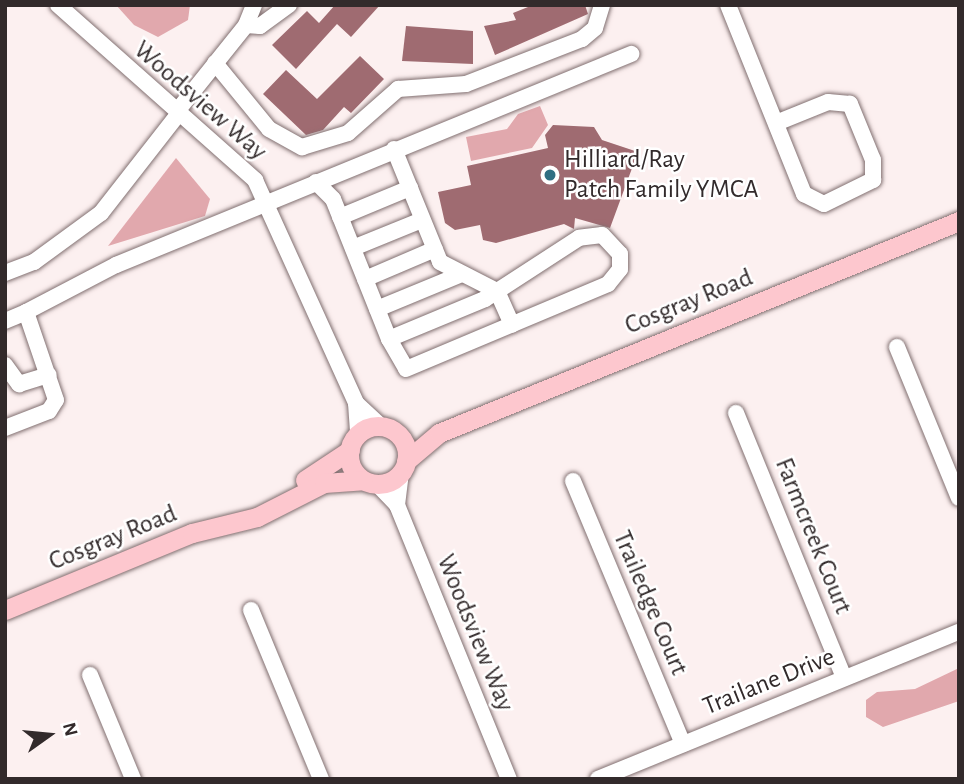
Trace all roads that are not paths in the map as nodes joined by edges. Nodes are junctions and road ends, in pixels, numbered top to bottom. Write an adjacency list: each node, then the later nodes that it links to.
1 (58, 5): 9 (street, Woodsview Way)
2 (254, 5): 6 (street)
3 (289, 5): 6 (street)
4 (602, 5): 11 (street)
5 (728, 5): 10 (street)
6 (246, 25): 8 (street)
7 (631, 54): 12 (street)
8 (215, 63): 9 (street); 11 (street)
9 (179, 111): 16 (street, Woodsview Way); 22 (street)
10 (776, 123): 10 (street)
11 (339, 138): 13 (street)
12 (394, 149): 13 (street); 15 (street)
13 (351, 166): 14 (street)
14 (316, 182): 16 (street); 17 (street)
15 (410, 188): 17 (street); 18 (street)
16 (270, 201): 27 (street); 34 (street, Woodsview Way)
17 (340, 217): 20 (street)
18 (422, 219): 20 (street); 21 (street)
19 (959, 220): 38 (main road, Cosgray Road)
20 (352, 248): 24 (street)
21 (435, 249): 23 (street); 24 (street)
22 (5, 272)
23 (462, 274): 25 (street); 26 (street)
24 (365, 279): 26 (street)
25 (497, 290): 29 (street); 29 (street); 30 (street)
26 (377, 309): 30 (street)
27 (26, 313): 28 (street); 33 (street)
28 (5, 321)
29 (512, 325): 30 (street)
30 (389, 339)
31 (897, 347): 43 (street)
32 (5, 365): 33 (street)
33 (49, 375): 36 (street)
34 (356, 403): 37 (street, Woodsview Way); 39 (street, Woodsview Way)
35 (736, 413): 50 (street, Farmcreek Court)
36 (5, 428)
37 (389, 430): 38 (main road, Cosgray Road); 39 (main road, Cosgray Road); 40 (main road)
38 (439, 433): 40 (main road, Cosgray Road)
39 (354, 443): 42 (main road); 45 (main road, Cosgray Road)
40 (404, 467): 42 (main road, Cosgray Road); 44 (street, Woodsview Way)
41 (573, 481): 51 (street, Trailedge Court)
42 (370, 482): 44 (street, Woodsview Way); 45 (main road, Cosgray Road)
43 (959, 498)
44 (397, 505): 54 (street, Woodsview Way)
45 (241, 517): 46 (main road, Cosgray Road)
46 (5, 610)
47 (251, 610): 53 (street)
48 (959, 632): 50 (street, Trailane Drive)
49 (90, 675): 52 (street)
50 (844, 678): 51 (street, Trailane Drive)
51 (683, 744): 55 (street, Trailane Drive)
52 (132, 779)
53 (321, 779)
54 (509, 779)
55 (598, 779)

